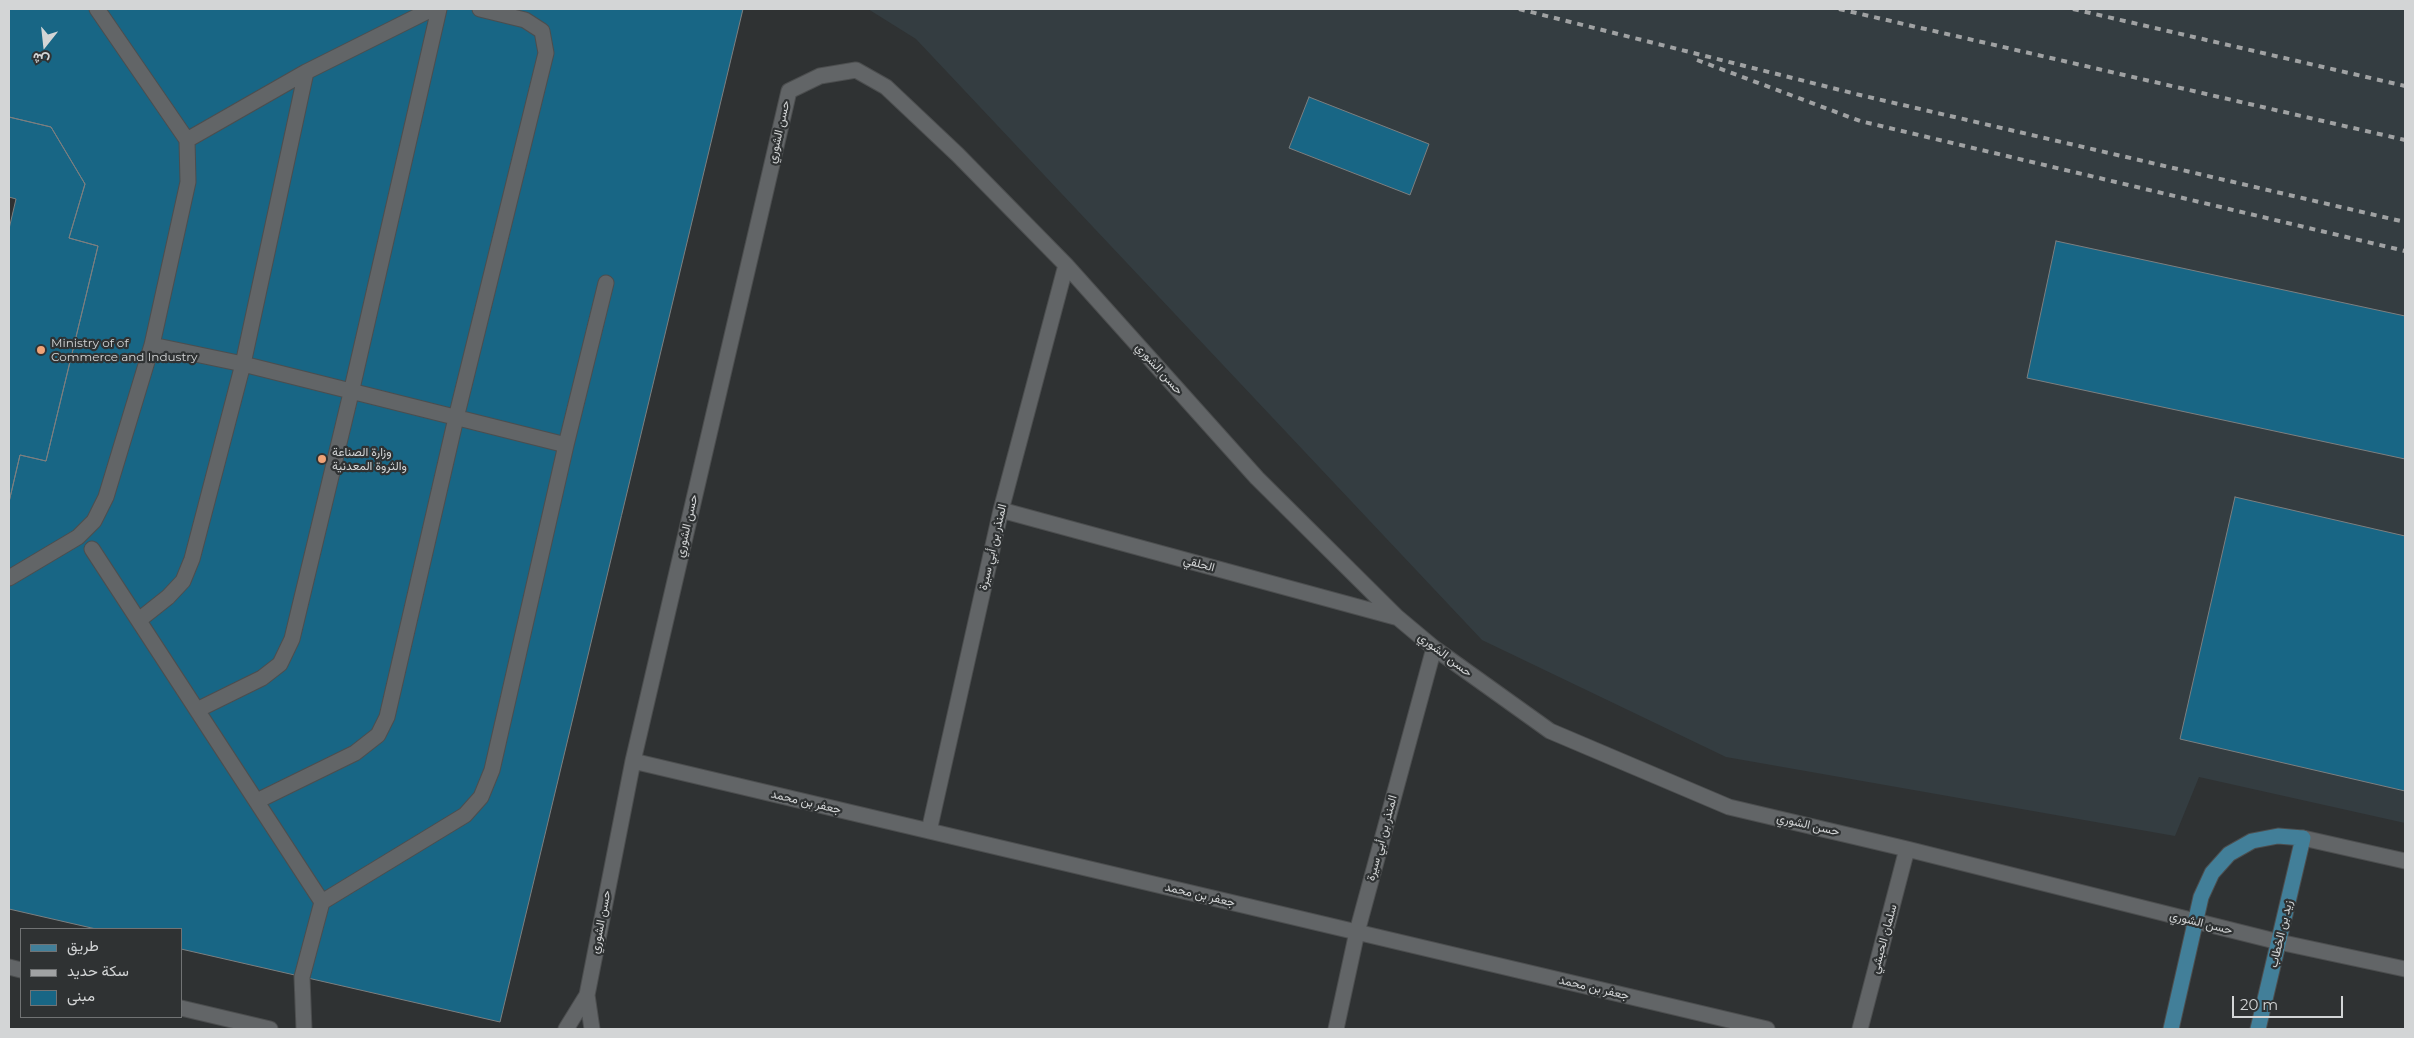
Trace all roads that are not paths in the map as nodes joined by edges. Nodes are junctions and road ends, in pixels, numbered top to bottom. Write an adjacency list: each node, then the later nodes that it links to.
1 (97, 9): 6 (street)
2 (432, 9): 5 (street)
3 (439, 9): 11 (street)
4 (480, 9): 12 (street)
5 (306, 72): 6 (street); 10 (street)
6 (187, 140): 9 (street)
7 (1066, 265): 14 (street, المنذر بن أبي سيرة); 17 (street, حسن الشوري); 21 (street, حسن الشوري)
8 (606, 283): 13 (street)
9 (152, 345): 10 (street); 16 (street)
10 (244, 364): 11 (street); 18 (street)
11 (351, 393): 12 (street); 20 (street)
12 (456, 418): 13 (street); 22 (street)
13 (566, 445): 27 (street)
14 (1000, 510): 17 (street, الحلقي); 23 (street, المنذر بن أبي سيرة)
15 (92, 549): 18 (street)
16 (9, 578)
17 (1397, 617): 19 (street, حسن الشوري)
18 (138, 620): 20 (street)
19 (1434, 648): 25 (street, حسن الشوري); 29 (street, المنذر بن أبي سيرة)
20 (197, 710): 22 (street)
21 (633, 761): 23 (street, جعفر بن محمد); 32 (street, حسن الشوري)
22 (257, 802): 27 (street)
23 (929, 831): 29 (street, جعفر بن محمد)
24 (2303, 838): 26 (street); 28 (main road); 30 (main road, زيد بن الخطاب)
25 (1907, 849): 28 (street, حسن الشوري); 40 (street, سلمان الحبشي)
26 (2405, 862)
27 (322, 902): 35 (street)
28 (2195, 922): 30 (street, حسن الشوري); 41 (main road)
29 (1357, 932): 38 (street, المنذر بن أبي سيرة); 39 (street, جعفر بن محمد)
30 (2279, 942): 31 (street, حسن الشوري); 42 (main road, زيد بن الخطاب)
31 (2405, 969)
32 (587, 995): 36 (street, حسن الشوري); 37 (street, حسن الشوري)
33 (182, 1008): 34 (street)
34 (270, 1029)
35 (304, 1029)
36 (566, 1029)
37 (592, 1029)
38 (1336, 1029)
39 (1767, 1029)
40 (1860, 1029)
41 (2171, 1029)
42 (2258, 1029)

